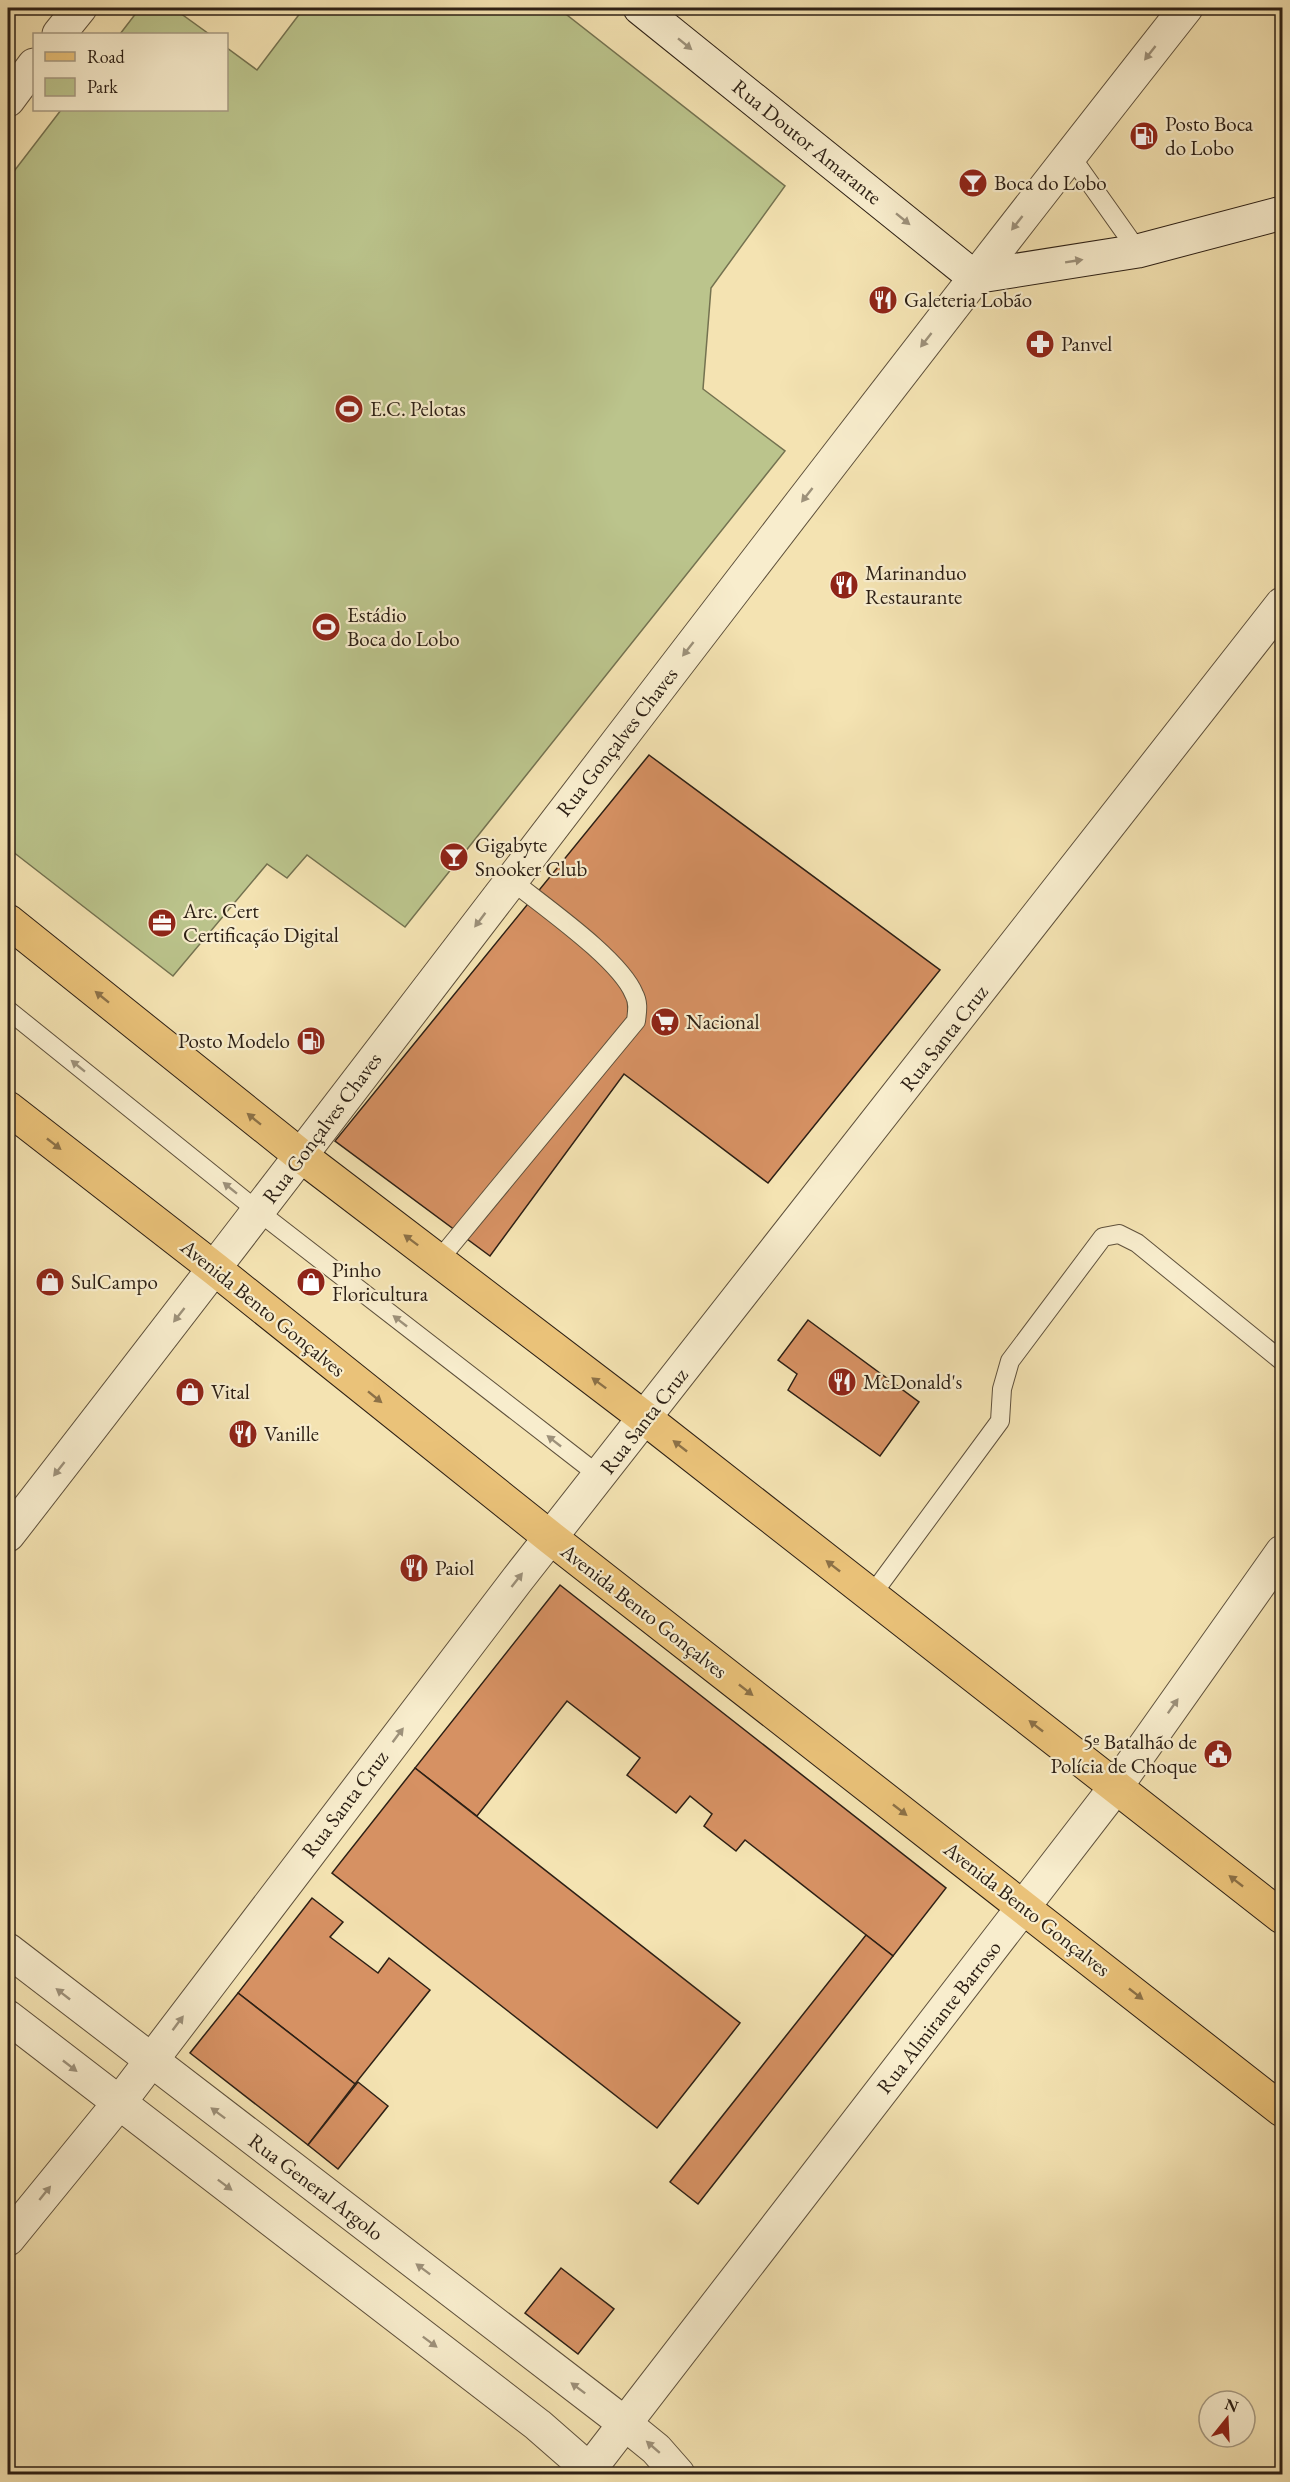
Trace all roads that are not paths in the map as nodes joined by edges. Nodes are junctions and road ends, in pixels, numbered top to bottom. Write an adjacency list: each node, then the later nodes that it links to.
1 (80, 8): 4 (street)
2 (640, 8): 10 (street, Rua Doutor Amarante, one-way to 10)
3 (1186, 8): 7 (street, Rua Gonçalves Chaves, one-way to 7)
4 (60, 33)
5 (33, 66): 6 (street)
6 (8, 100)
7 (1070, 155): 9 (lane); 10 (street, Rua Gonçalves Chaves, one-way to 10)
8 (1282, 213): 9 (street)
9 (1138, 251): 10 (street, one-way to 9)
10 (974, 277): 12 (street, Rua Gonçalves Chaves, one-way to 12)
11 (1282, 604): 21 (street, Rua Santa Cruz)
12 (511, 880): 16 (street, Rua Gonçalves Chaves, one-way to 16); 18 (lane)
13 (8, 921): 16 (main road, one-way to 13)
14 (8, 1010): 17 (lane, one-way to 14)
15 (8, 1108): 19 (main road, Avenida Bento Gonçalves, one-way to 19)
16 (300, 1155): 17 (street, Rua Gonçalves Chaves); 18 (main road, one-way to 16)
17 (259, 1212): 19 (street, Rua Gonçalves Chaves); 22 (lane, one-way to 17)
18 (438, 1261): 21 (main road, one-way to 18)
19 (215, 1269): 23 (street, Rua Gonçalves Chaves, one-way to 23); 24 (main road, Avenida Bento Gonçalves, one-way to 24)
20 (1282, 1361): 26 (lane)
21 (646, 1419): 22 (street, Rua Santa Cruz); 26 (main road, one-way to 21)
22 (600, 1477): 24 (street, Rua Santa Cruz)
23 (8, 1535)
24 (551, 1538): 28 (main road, Avenida Bento Gonçalves, one-way to 28); 32 (street, Rua Santa Cruz, one-way to 24)
25 (1282, 1552): 27 (street, Rua Almirante Barroso, one-way to 25)
26 (871, 1596): 27 (main road, one-way to 26)
27 (1115, 1788): 28 (street, Rua Almirante Barroso); 29 (main road, one-way to 27)
28 (1024, 1906): 34 (main road, Avenida Bento Gonçalves, one-way to 34); 36 (street, Rua Almirante Barroso)
29 (1282, 1917)
30 (8, 1950): 32 (street, Rua General Argolo, one-way to 30)
31 (8, 2017): 33 (street, one-way to 33)
32 (149, 2061): 33 (street, Rua Santa Cruz); 36 (street, Rua General Argolo, one-way to 32)
33 (119, 2103): 35 (street, Rua Santa Cruz, one-way to 33); 37 (street, one-way to 37)
34 (1282, 2110)
35 (8, 2239)
36 (624, 2423): 37 (street, Rua Almirante Barroso); 38 (street, Rua General Argolo, one-way to 36)
37 (590, 2473)
38 (678, 2475)

